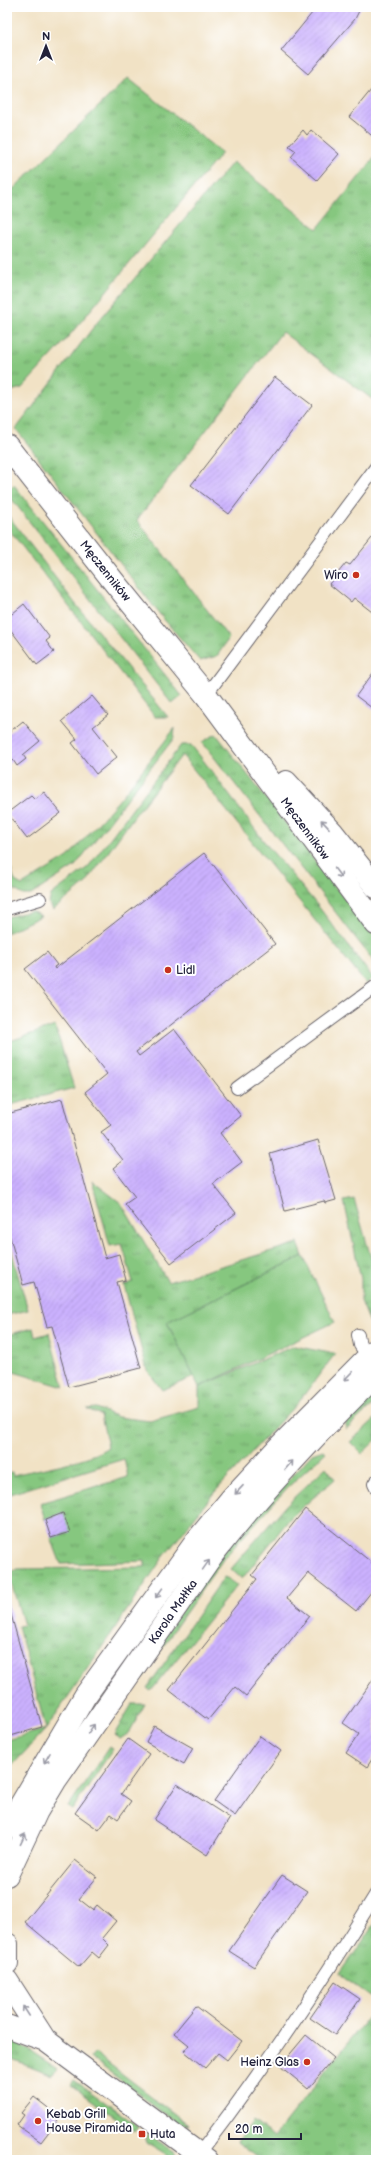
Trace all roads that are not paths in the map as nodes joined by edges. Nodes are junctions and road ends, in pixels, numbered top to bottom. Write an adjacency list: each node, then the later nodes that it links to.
1 (7, 446): 3 (main road, Męczenników)
2 (376, 467): 3 (lane)
3 (206, 695): 4 (main road, Męczenników, one-way to 3); 8 (main road, Męczenników, one-way to 8)
4 (376, 887)
5 (7, 899): 7 (lane)
6 (40, 899): 7 (lane)
7 (12, 907)
8 (376, 924)
9 (376, 986): 10 (lane)
10 (237, 1088)
11 (358, 1335): 12 (lane)
12 (374, 1362): 15 (main road, Karola Małłka, one-way to 15); 16 (main road, Karola Małłka, one-way to 12)
13 (376, 1481): 14 (lane)
14 (376, 1488)
15 (7, 1828)
16 (7, 1875)
17 (376, 1894): 23 (lane)
18 (7, 1944): 19 (main road)
19 (7, 1963)
20 (7, 1981): 22 (main road, one-way to 20)
21 (7, 2026): 22 (main road)
22 (45, 2040): 23 (main road)
23 (203, 2157)

